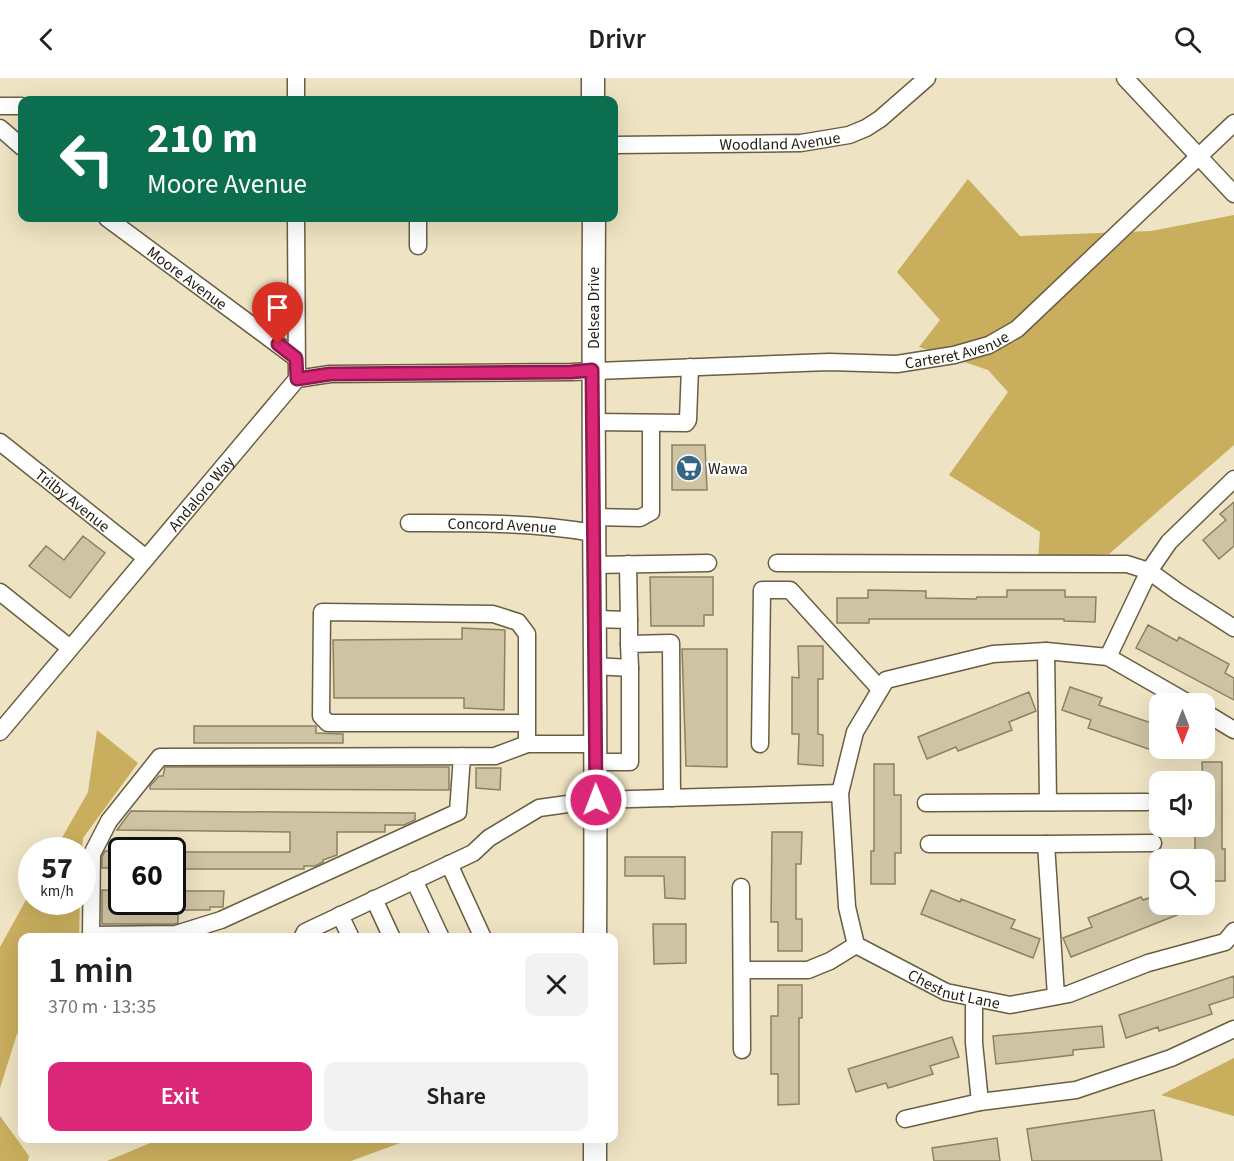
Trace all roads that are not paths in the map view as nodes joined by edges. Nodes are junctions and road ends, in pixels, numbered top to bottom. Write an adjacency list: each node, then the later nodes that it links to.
1 (296, 78): 5 (street)
2 (593, 78): 6 (main road)
3 (927, 78): 12 (street, Woodland Avenue)
4 (1125, 78): 13 (street)
5 (296, 96)
6 (593, 96)
7 (0, 106): 8 (street)
8 (18, 106)
9 (1234, 123): 13 (street, Carteret Avenue)
10 (0, 128): 11 (street)
11 (18, 144)
12 (618, 145)
13 (1198, 156): 14 (street); 21 (street, Carteret Avenue)
14 (1234, 194)
15 (112, 222): 20 (street, Moore Avenue)
16 (296, 222): 20 (street)
17 (418, 222): 19 (street)
18 (594, 222): 22 (main road, Delsea Drive)
19 (418, 246)
20 (296, 358): 23 (street)
21 (690, 367): 22 (street, Carteret Avenue); 25 (street)
22 (592, 370): 23 (street); 24 (main road, Delsea Drive)
23 (297, 379): 30 (street, Andaloro Way)
24 (593, 422): 25 (street); 29 (main road, Delsea Drive)
25 (651, 423): 29 (street, Concord Avenue)
26 (0, 442): 30 (street, Trilby Avenue)
27 (1234, 479): 34 (street)
28 (409, 523): 29 (street, Concord Avenue)
29 (594, 525): 33 (main road, Delsea Drive)
30 (146, 558): 41 (street, Andaloro Way)
31 (708, 563): 32 (street)
32 (628, 564): 33 (street); 38 (street)
33 (594, 565): 37 (main road, Delsea Drive)
34 (1149, 571): 35 (street); 39 (street); 43 (street)
35 (790, 590): 46 (street); 53 (street)
36 (0, 592): 41 (street)
37 (594, 619): 38 (street); 44 (main road, Delsea Drive)
38 (629, 620): 40 (street)
39 (1234, 628)
40 (628, 644): 45 (street); 57 (street)
41 (70, 648): 50 (street, Andaloro Way)
42 (1046, 651): 43 (street); 46 (street); 59 (street)
43 (1108, 657): 47 (street)
44 (595, 666): 45 (street); 54 (main road, Delsea Drive)
45 (630, 668): 54 (street)
46 (880, 689): 56 (street)
47 (1171, 693)
48 (1215, 719): 51 (street)
49 (527, 723): 49 (street); 52 (street)
50 (2, 726)
51 (1234, 730)
52 (527, 744): 54 (street); 55 (street)
53 (760, 744)
54 (596, 753): 58 (main road, Delsea Drive)
55 (462, 756): 70 (street); 71 (street)
56 (840, 793): 57 (street); 79 (street)
57 (672, 798): 58 (street)
58 (596, 800): 65 (street); 77 (main road, Delsea Drive)
59 (1048, 802): 60 (street); 61 (street)
60 (1147, 802)
61 (926, 803)
62 (1153, 843): 64 (street)
63 (929, 844): 64 (street)
64 (1046, 844): 81 (street)
65 (449, 864): 66 (street); 76 (street)
66 (414, 880): 68 (street); 75 (street)
67 (741, 887): 80 (street)
68 (374, 899): 69 (street); 74 (street)
69 (340, 915): 72 (street); 73 (street)
70 (91, 933)
71 (179, 933)
72 (304, 933)
73 (349, 933)
74 (390, 933)
75 (439, 933)
76 (481, 933)
77 (595, 933)
78 (1231, 942): 81 (street, Chestnut Lane)
79 (856, 945): 80 (street); 82 (street, Chestnut Lane)
80 (742, 970): 84 (street)
81 (1056, 996): 82 (street, Chestnut Lane)
82 (974, 998): 85 (street)
83 (1234, 1029): 85 (street)
84 (742, 1050)
85 (980, 1102): 86 (street)
86 (905, 1119)
87 (595, 1143): 88 (main road)
88 (595, 1161)

